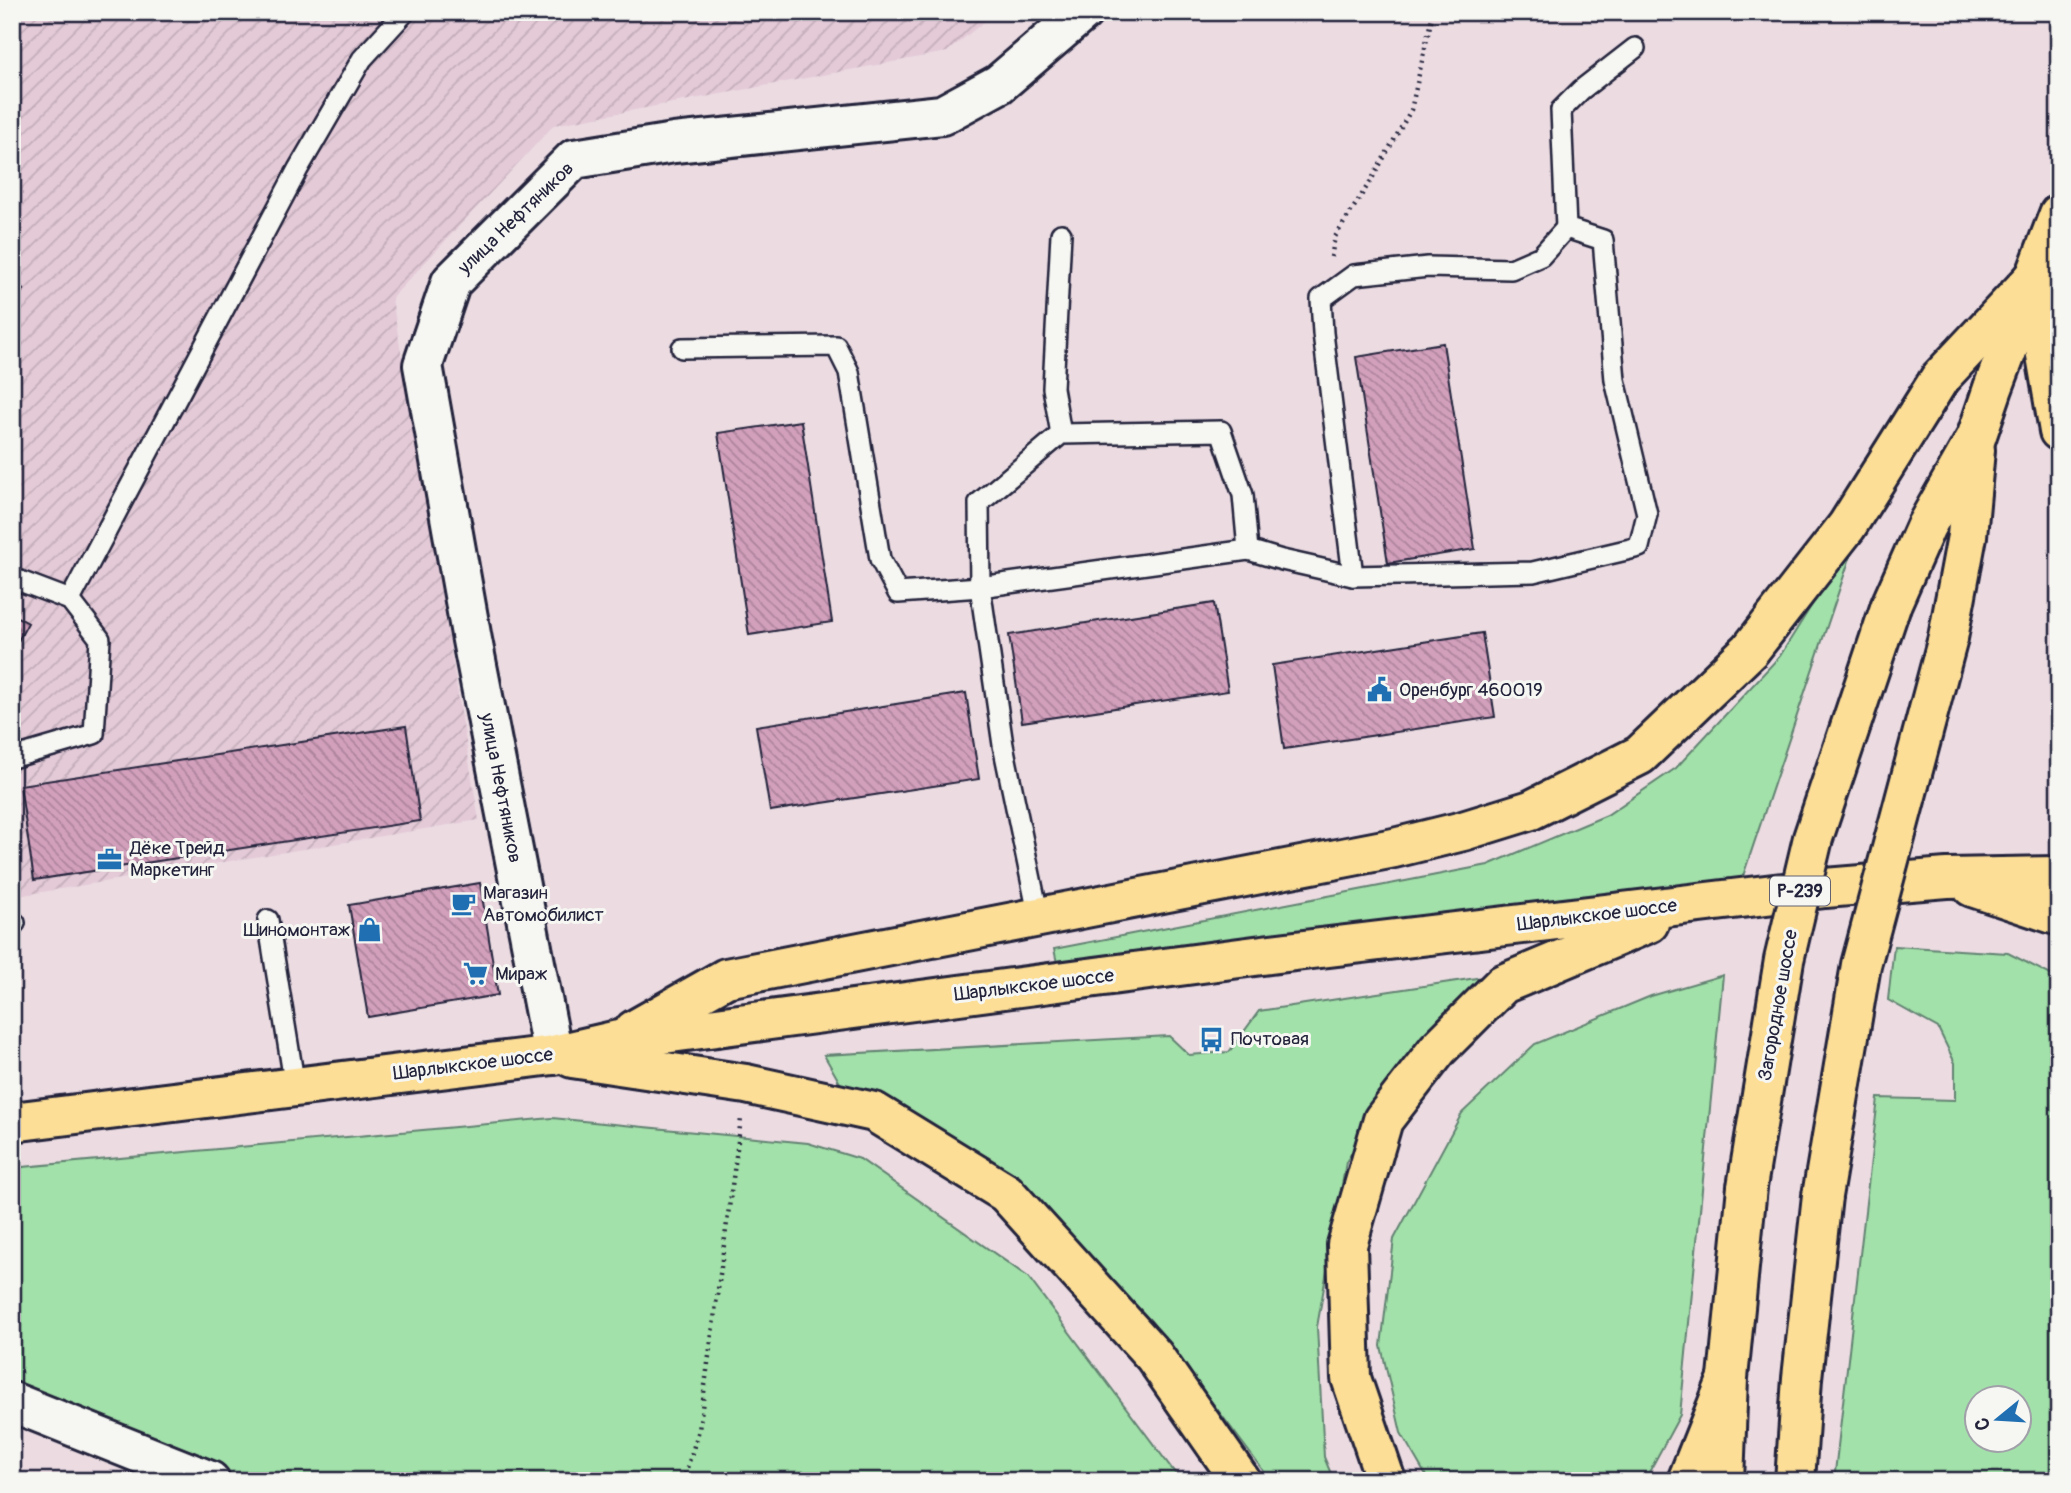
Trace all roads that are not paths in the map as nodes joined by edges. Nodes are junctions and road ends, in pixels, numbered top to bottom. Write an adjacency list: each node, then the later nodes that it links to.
1 (405, 12): 16 (lane)
2 (1083, 12): 25 (street, улица Нефтяников)
3 (1635, 48): 5 (lane)
4 (2059, 214): 7 (main road, Загородное шоссе)
5 (1566, 228): 13 (lane); 13 (lane)
6 (1061, 234): 10 (lane)
7 (2033, 279): 9 (main road); 11 (main road, Загородное шоссе); 22 (main road)
8 (682, 348): 15 (lane)
9 (2059, 430)
10 (1061, 434): 12 (lane); 15 (lane)
11 (1976, 438): 28 (main road, Загородное шоссе / Р-239, bridge); 35 (main road, Загородное шоссе, bridge)
12 (1248, 550): 13 (lane); 15 (lane)
13 (1353, 576)
14 (12, 578): 16 (lane)
15 (980, 587): 22 (lane)
16 (70, 600): 17 (lane)
17 (12, 758)
18 (2059, 876): 19 (main road, Шарлыкское шоссе)
19 (1947, 878): 20 (main road, Шарлыкское шоссе); 21 (main road)
20 (1701, 903): 24 (main road, Шарлыкское шоссе); 32 (main road)
21 (2059, 916)
22 (1040, 918): 24 (main road)
23 (268, 920): 26 (lane)
24 (618, 1040): 25 (main road, Шарлыкское шоссе)
25 (553, 1055): 26 (main road, Шарлыкское шоссе); 31 (main road)
26 (295, 1087): 27 (main road, Шарлыкское шоссе)
27 (12, 1122)
28 (1728, 1378): 33 (main road); 34 (main road, Загородное шоссе / Р-239)
29 (12, 1402): 30 (street)
30 (210, 1481)
31 (1241, 1481)
32 (1387, 1481)
33 (1687, 1481)
34 (1724, 1481)
35 (1795, 1481)

